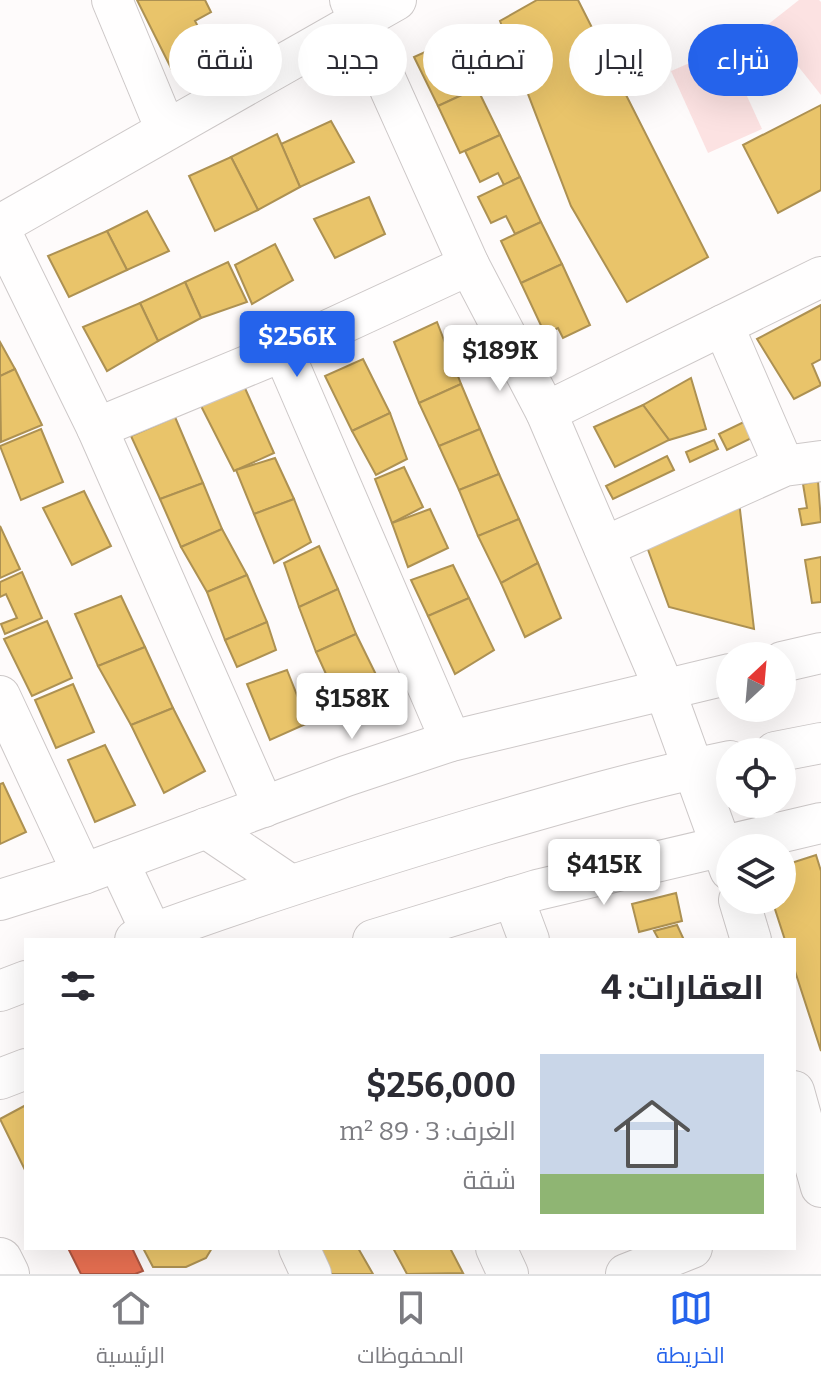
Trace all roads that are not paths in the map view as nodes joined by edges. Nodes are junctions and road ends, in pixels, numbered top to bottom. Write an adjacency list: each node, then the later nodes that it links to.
1 (112, 0): 4 (street)
2 (396, 0): 3 (street)
3 (355, 10): 4 (street); 6 (street)
4 (166, 130): 5 (street)
5 (0, 228): 11 (street)
6 (469, 265): 9 (street); 10 (street)
7 (821, 277): 8 (street)
8 (723, 325): 10 (street); 12 (street)
9 (283, 351): 11 (street); 19 (street)
10 (546, 412): 13 (street)
11 (97, 428): 23 (street)
12 (803, 464): 13 (street)
13 (604, 547): 17 (street)
14 (821, 653): 15 (street)
15 (796, 659)
16 (716, 677): 17 (street)
17 (664, 688): 19 (street); 22 (street)
18 (0, 696): 29 (street)
19 (451, 741): 23 (street)
20 (821, 743): 21 (street)
21 (796, 748)
22 (712, 765): 26 (street); 30 (street)
23 (264, 807): 25 (street)
24 (821, 823): 27 (street)
25 (206, 828): 29 (street); 30 (street)
26 (722, 834)
27 (791, 834)
28 (716, 860): 31 (street)
29 (100, 868): 32 (street); 34 (street)
30 (289, 884): 34 (street)
31 (513, 897): 35 (street); 36 (street)
32 (0, 900)
33 (743, 914): 37 (street)
34 (147, 938)
35 (380, 938)
36 (528, 938)
37 (750, 938)
38 (24, 982): 39 (street)
39 (0, 991)
40 (24, 1070): 41 (street)
41 (0, 1079)
42 (796, 1098): 43 (street)
43 (821, 1190): 44 (street)
44 (796, 1204)
45 (300, 1250): 51 (street)
46 (497, 1250): 52 (street)
47 (685, 1250): 49 (street)
48 (0, 1260): 50 (main road)
49 (638, 1263)
50 (7, 1274)
51 (311, 1274)
52 (508, 1274)

